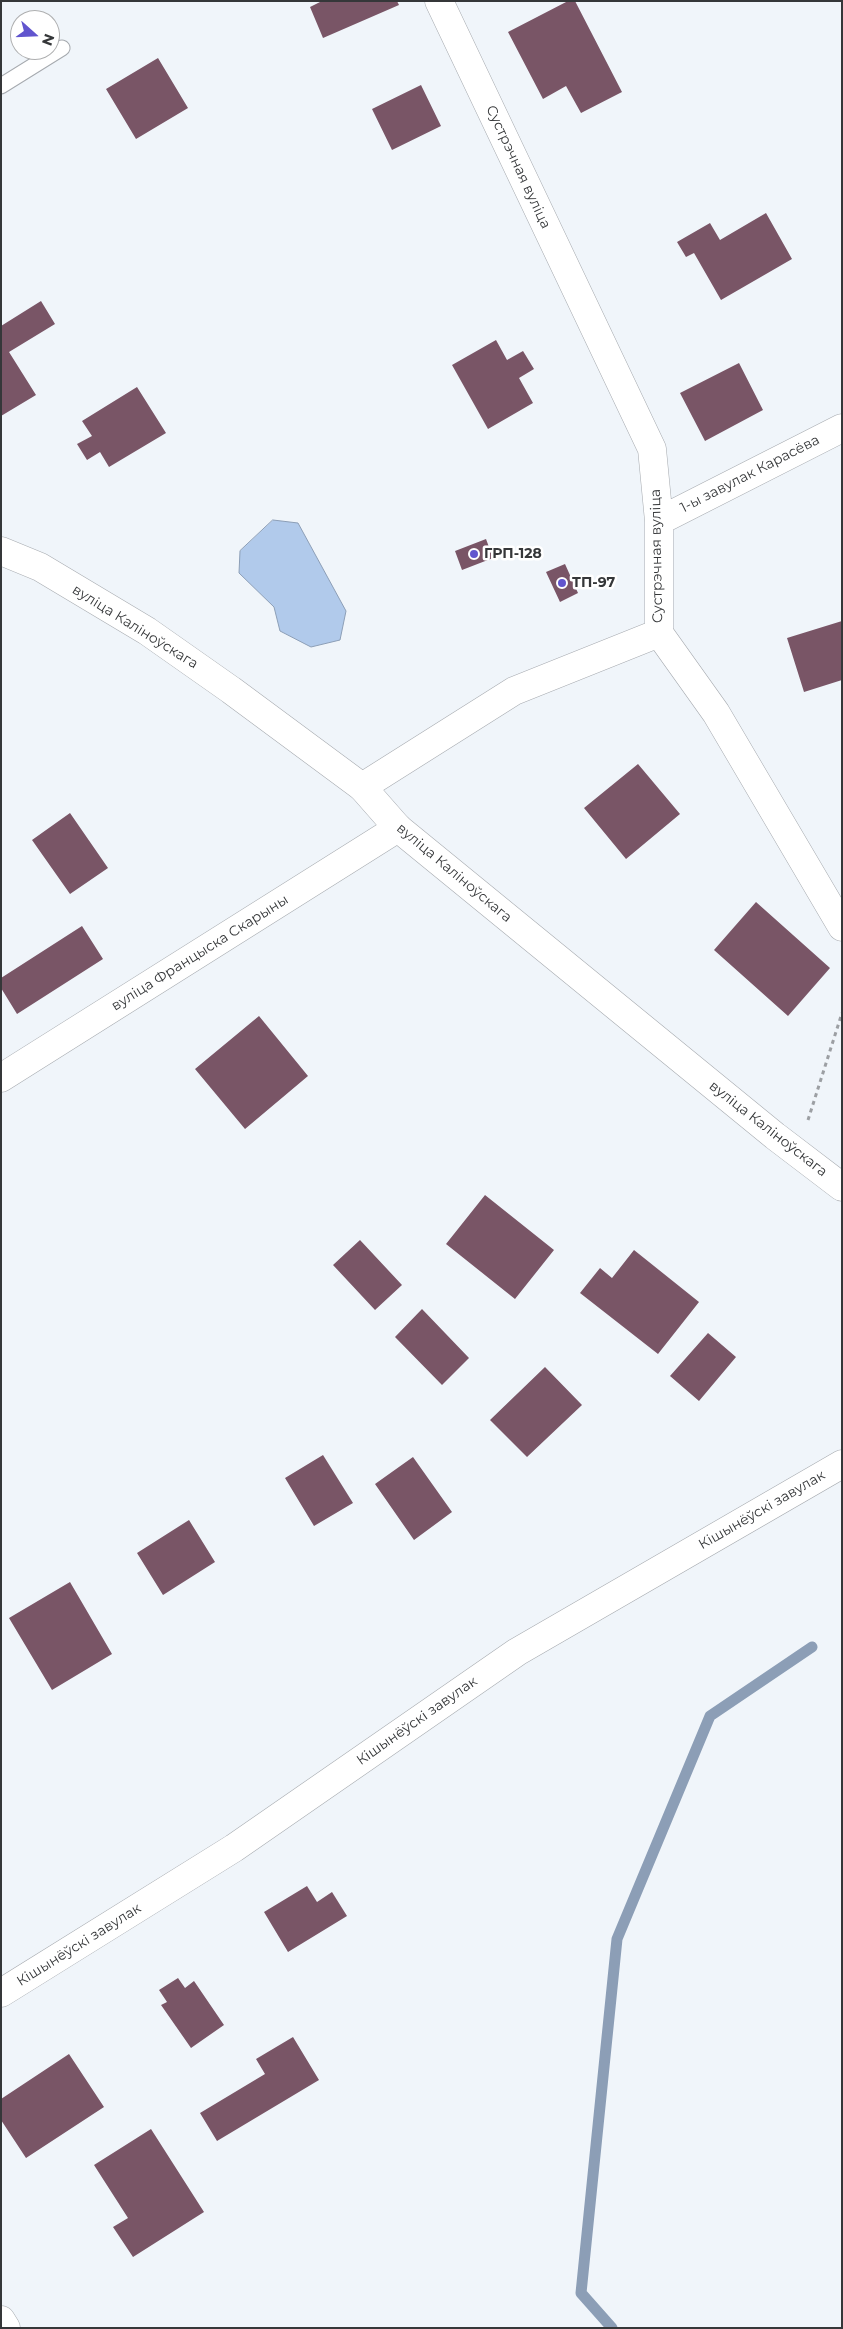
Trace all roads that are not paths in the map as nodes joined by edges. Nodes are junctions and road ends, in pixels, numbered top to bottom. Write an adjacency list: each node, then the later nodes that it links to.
1 (439, 1): 5 (street, Сустрэчная вуліца)
2 (62, 48): 3 (lane)
3 (1, 86)
4 (842, 428): 5 (street, 1-ы завулак Карасёва)
5 (659, 520): 7 (street, Сустрэчная вуліца)
6 (1, 551): 8 (street, вуліца Каліноўскага)
7 (659, 634): 8 (street); 10 (street, Сустрэчная вуліца)
8 (362, 787): 9 (street, вуліца Каліноўскага)
9 (398, 828): 11 (street, вуліца Францыска Скарыны); 12 (street, вуліца Каліноўскага)
10 (842, 927)
11 (1, 1078)
12 (842, 1186)
13 (842, 1464): 14 (street, Кішынёўскі завулак)
14 (1, 1993)
15 (1, 2320): 16 (street)
16 (6, 2328)

